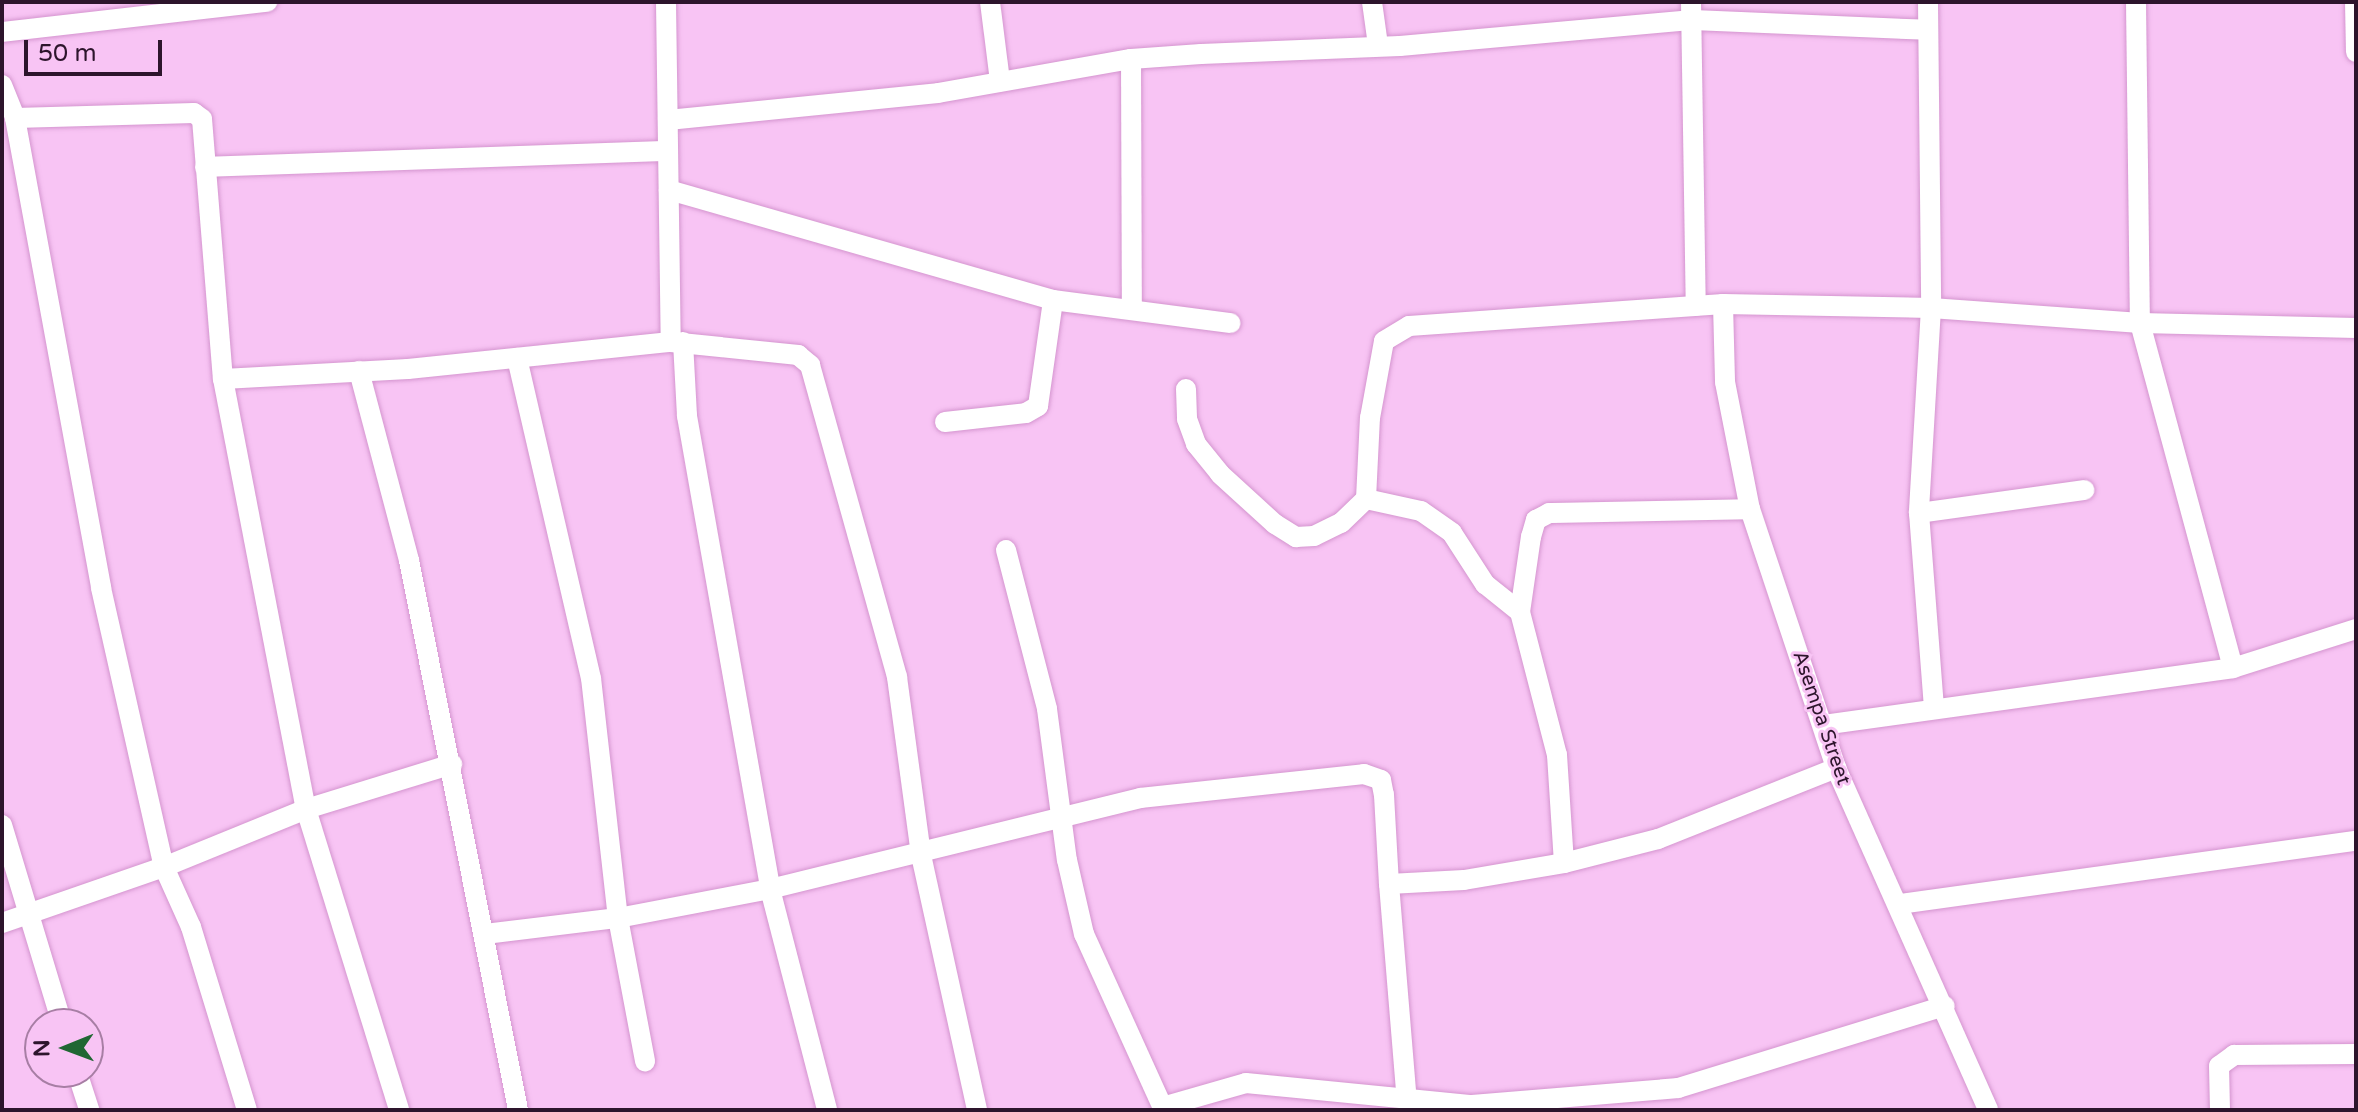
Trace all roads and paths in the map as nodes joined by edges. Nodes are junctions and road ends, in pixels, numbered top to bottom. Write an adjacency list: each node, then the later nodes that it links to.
1 (267, 2): 8 (street)
2 (666, 2): 18 (street)
3 (990, 2): 15 (street)
4 (1372, 2): 12 (street)
5 (1928, 2): 10 (street)
6 (2136, 2): 28 (street)
7 (2355, 2): 13 (street)
8 (196, 6): 11 (street)
9 (1692, 11): 10 (street); 12 (street); 24 (street)
10 (1928, 30): 26 (street)
11 (2, 32)
12 (1378, 45): 14 (street)
13 (2356, 52)
14 (1131, 59): 15 (street); 25 (street)
15 (1000, 81): 18 (street)
16 (2, 85): 17 (street)
17 (15, 118): 20 (street); 54 (street)
18 (668, 120): 19 (street)
19 (668, 151): 20 (street); 21 (street)
20 (205, 167): 33 (street)
21 (669, 190): 22 (street); 30 (street)
22 (1053, 300): 25 (street); 35 (street)
23 (1723, 304): 24 (street); 26 (street); 38 (street, Asempa Street)
24 (1696, 306): 37 (street)
25 (1132, 307): 27 (street)
26 (1931, 308): 28 (street); 39 (street)
27 (1231, 323)
28 (2140, 323): 29 (street); 43 (street)
29 (2356, 328)
30 (677, 342): 31 (street); 52 (street); 56 (street)
31 (517, 358): 32 (street); 59 (street)
32 (359, 371): 33 (street); 46 (street)
33 (223, 379): 48 (street)
34 (1186, 389): 37 (street)
35 (945, 422)
36 (2084, 490): 39 (street)
37 (1366, 499): 41 (street)
38 (1750, 509): 41 (street); 45 (street, Asempa Street)
39 (1919, 513): 44 (street)
40 (1006, 550): 49 (street)
41 (1520, 612): 53 (street)
42 (2356, 629): 43 (street)
43 (2233, 668): 44 (street)
44 (1934, 708): 45 (street)
45 (1823, 725): 47 (street, Asempa Street)
46 (452, 764): 48 (street); 61 (street)
47 (1836, 768): 53 (street); 57 (street, Asempa Street)
48 (306, 809): 54 (street); 71 (street)
49 (1064, 819): 52 (street); 55 (street); 68 (street)
50 (2, 825): 58 (street)
51 (2356, 841): 57 (street)
52 (921, 855): 56 (street); 74 (street)
53 (1564, 863): 55 (street)
54 (164, 867): 58 (street); 70 (street)
55 (1389, 884): 67 (street)
56 (770, 889): 59 (street); 73 (street)
57 (1900, 904): 62 (street, Asempa Street)
58 (27, 915): 60 (street); 63 (street)
59 (618, 918): 61 (street); 65 (street)
60 (2, 923)
61 (485, 934): 72 (street)
62 (1945, 1006): 67 (street); 75 (street, Asempa Street)
63 (57, 1008)
64 (2356, 1054): 76 (street)
65 (645, 1061)
66 (82, 1088): 69 (street)
67 (1407, 1101): 68 (street)
68 (1163, 1109)
69 (89, 1110)
70 (247, 1110)
71 (399, 1110)
72 (518, 1110)
73 (827, 1110)
74 (977, 1110)
75 (1988, 1110)
76 (2220, 1110)

